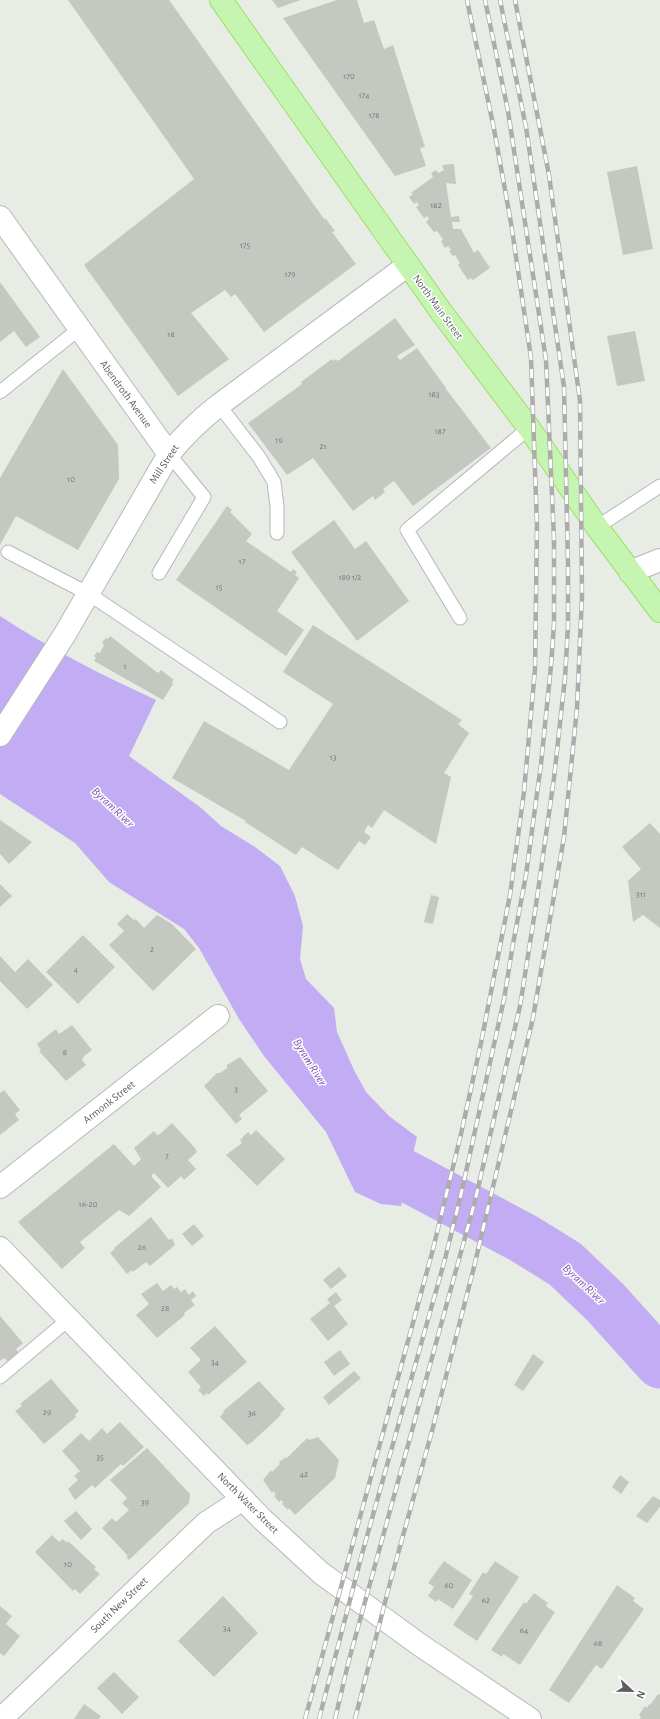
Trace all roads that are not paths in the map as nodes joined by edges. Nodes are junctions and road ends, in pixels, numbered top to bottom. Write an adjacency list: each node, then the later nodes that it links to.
1 (221, 0): 3 (main road, North Main Street)
2 (0, 217): 4 (street, Abendroth Avenue)
3 (408, 265): 6 (street, Mill Street); 7 (main road, North Main Street)
4 (79, 329): 5 (lane); 8 (street, Abendroth Avenue)
5 (1, 393)
6 (219, 405): 8 (street, Mill Street); 11 (lane)
7 (529, 428): 10 (main road, North Main Street); 18 (lane)
8 (169, 454): 15 (lane, Abendroth Avenue); 16 (street, Mill Street)
9 (660, 486): 10 (lane)
10 (597, 527): 14 (main road, North Main Street)
11 (277, 533)
12 (8, 552): 16 (lane)
13 (660, 560): 14 (street)
14 (630, 572): 17 (main road, North Main Street)
15 (159, 573)
16 (88, 594): 19 (lane); 20 (street, Mill Street)
17 (660, 611)
18 (460, 618)
19 (280, 722)
20 (4, 729)
21 (218, 1016): 22 (street, Armonk Street)
22 (0, 1187)
23 (0, 1248): 24 (street, North Water Street)
24 (69, 1319): 25 (lane); 26 (street, North Water Street)
25 (0, 1377)
26 (243, 1499): 27 (street, South New Street); 28 (street, North Water Street)
27 (1, 1719)
28 (530, 1719)

